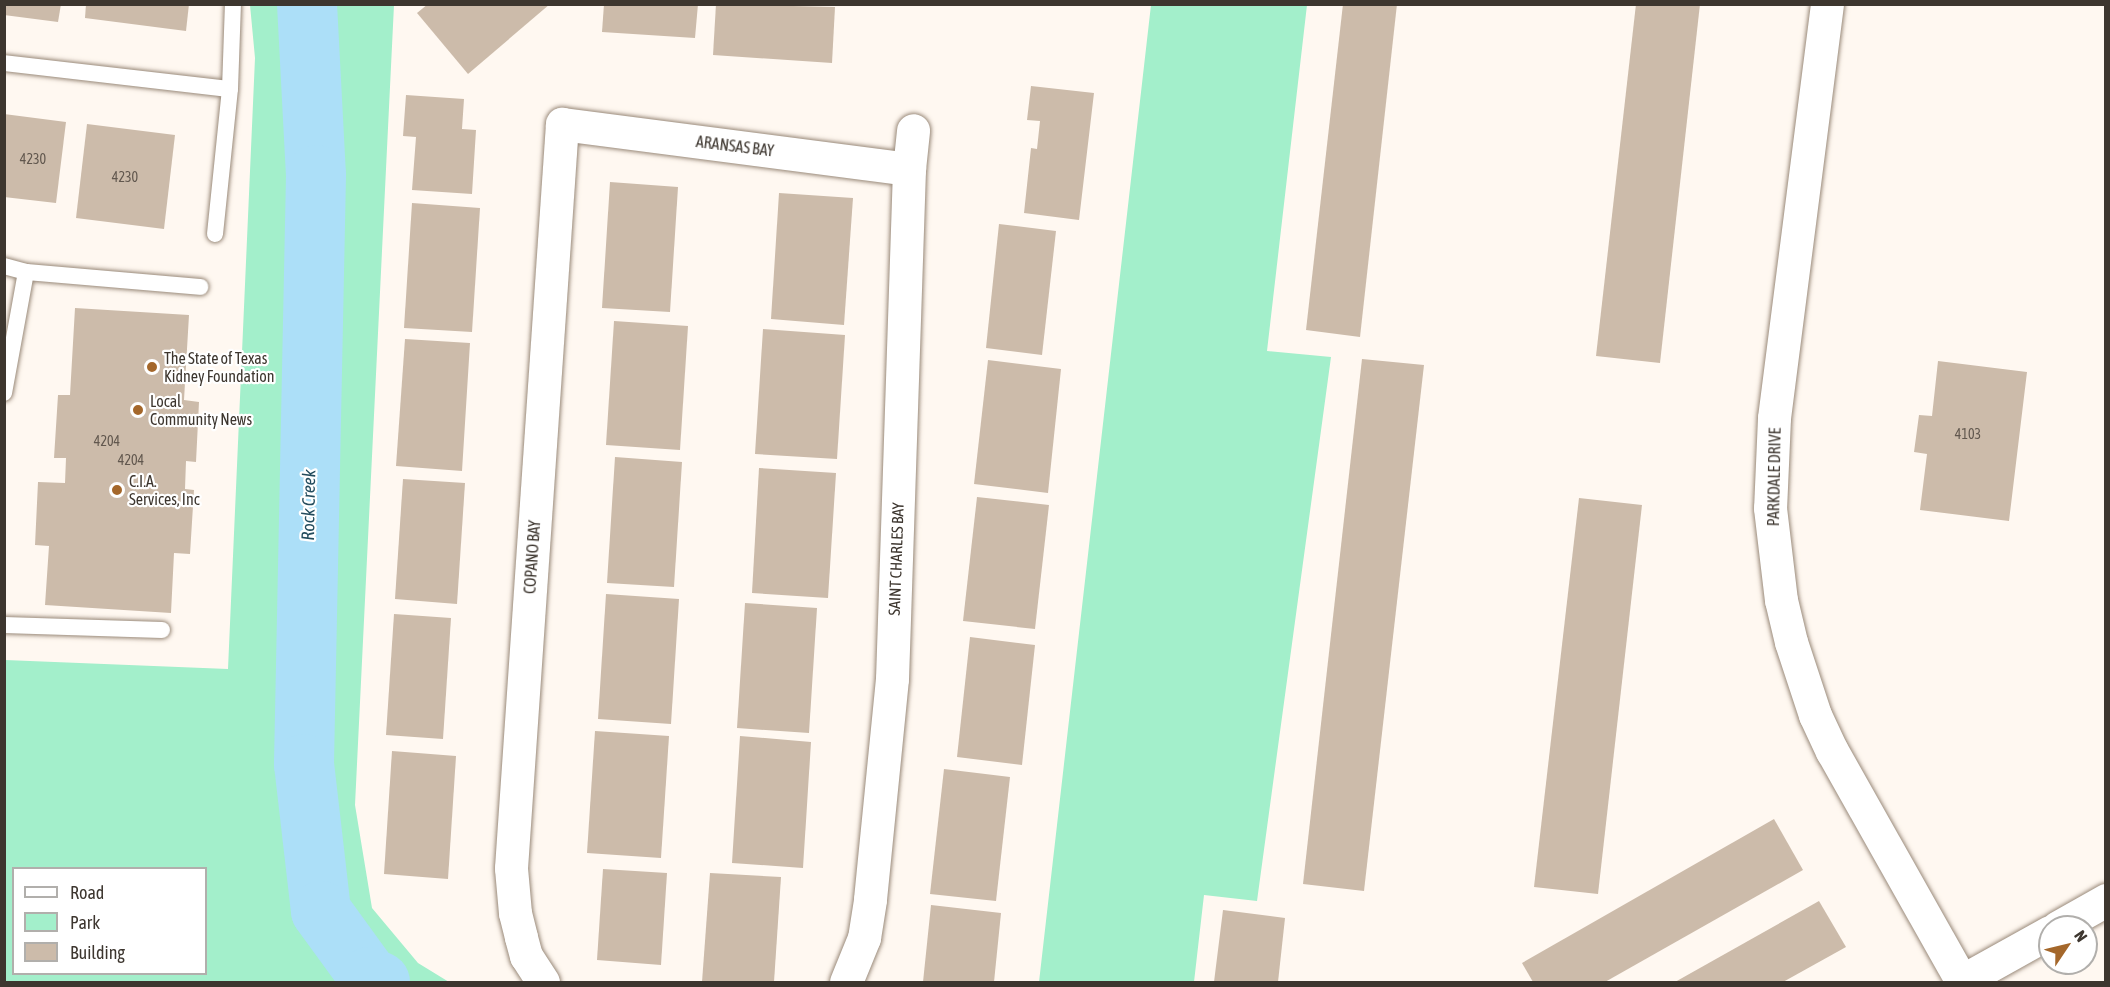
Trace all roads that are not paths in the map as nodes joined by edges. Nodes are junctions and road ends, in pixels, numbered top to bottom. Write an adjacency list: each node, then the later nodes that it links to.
1 (233, 4): 4 (lane)
2 (1827, 4): 20 (street, PARKDALE DRIVE)
3 (4, 63): 4 (lane)
4 (230, 89): 8 (lane)
5 (562, 124): 7 (street, ARANSAS BAY); 18 (street, COPANO BAY)
6 (913, 130): 7 (street, SAINT CHARLES BAY)
7 (909, 168): 19 (street, SAINT CHARLES BAY)
8 (215, 234)
9 (4, 266): 10 (lane)
10 (26, 272): 11 (lane); 12 (lane)
11 (200, 286)
12 (4, 393)
13 (4, 625): 14 (lane)
14 (162, 630)
15 (2106, 900): 16 (street)
16 (2079, 915)
17 (2038, 939): 20 (street)
18 (543, 982)
19 (846, 982)
20 (1961, 982)

